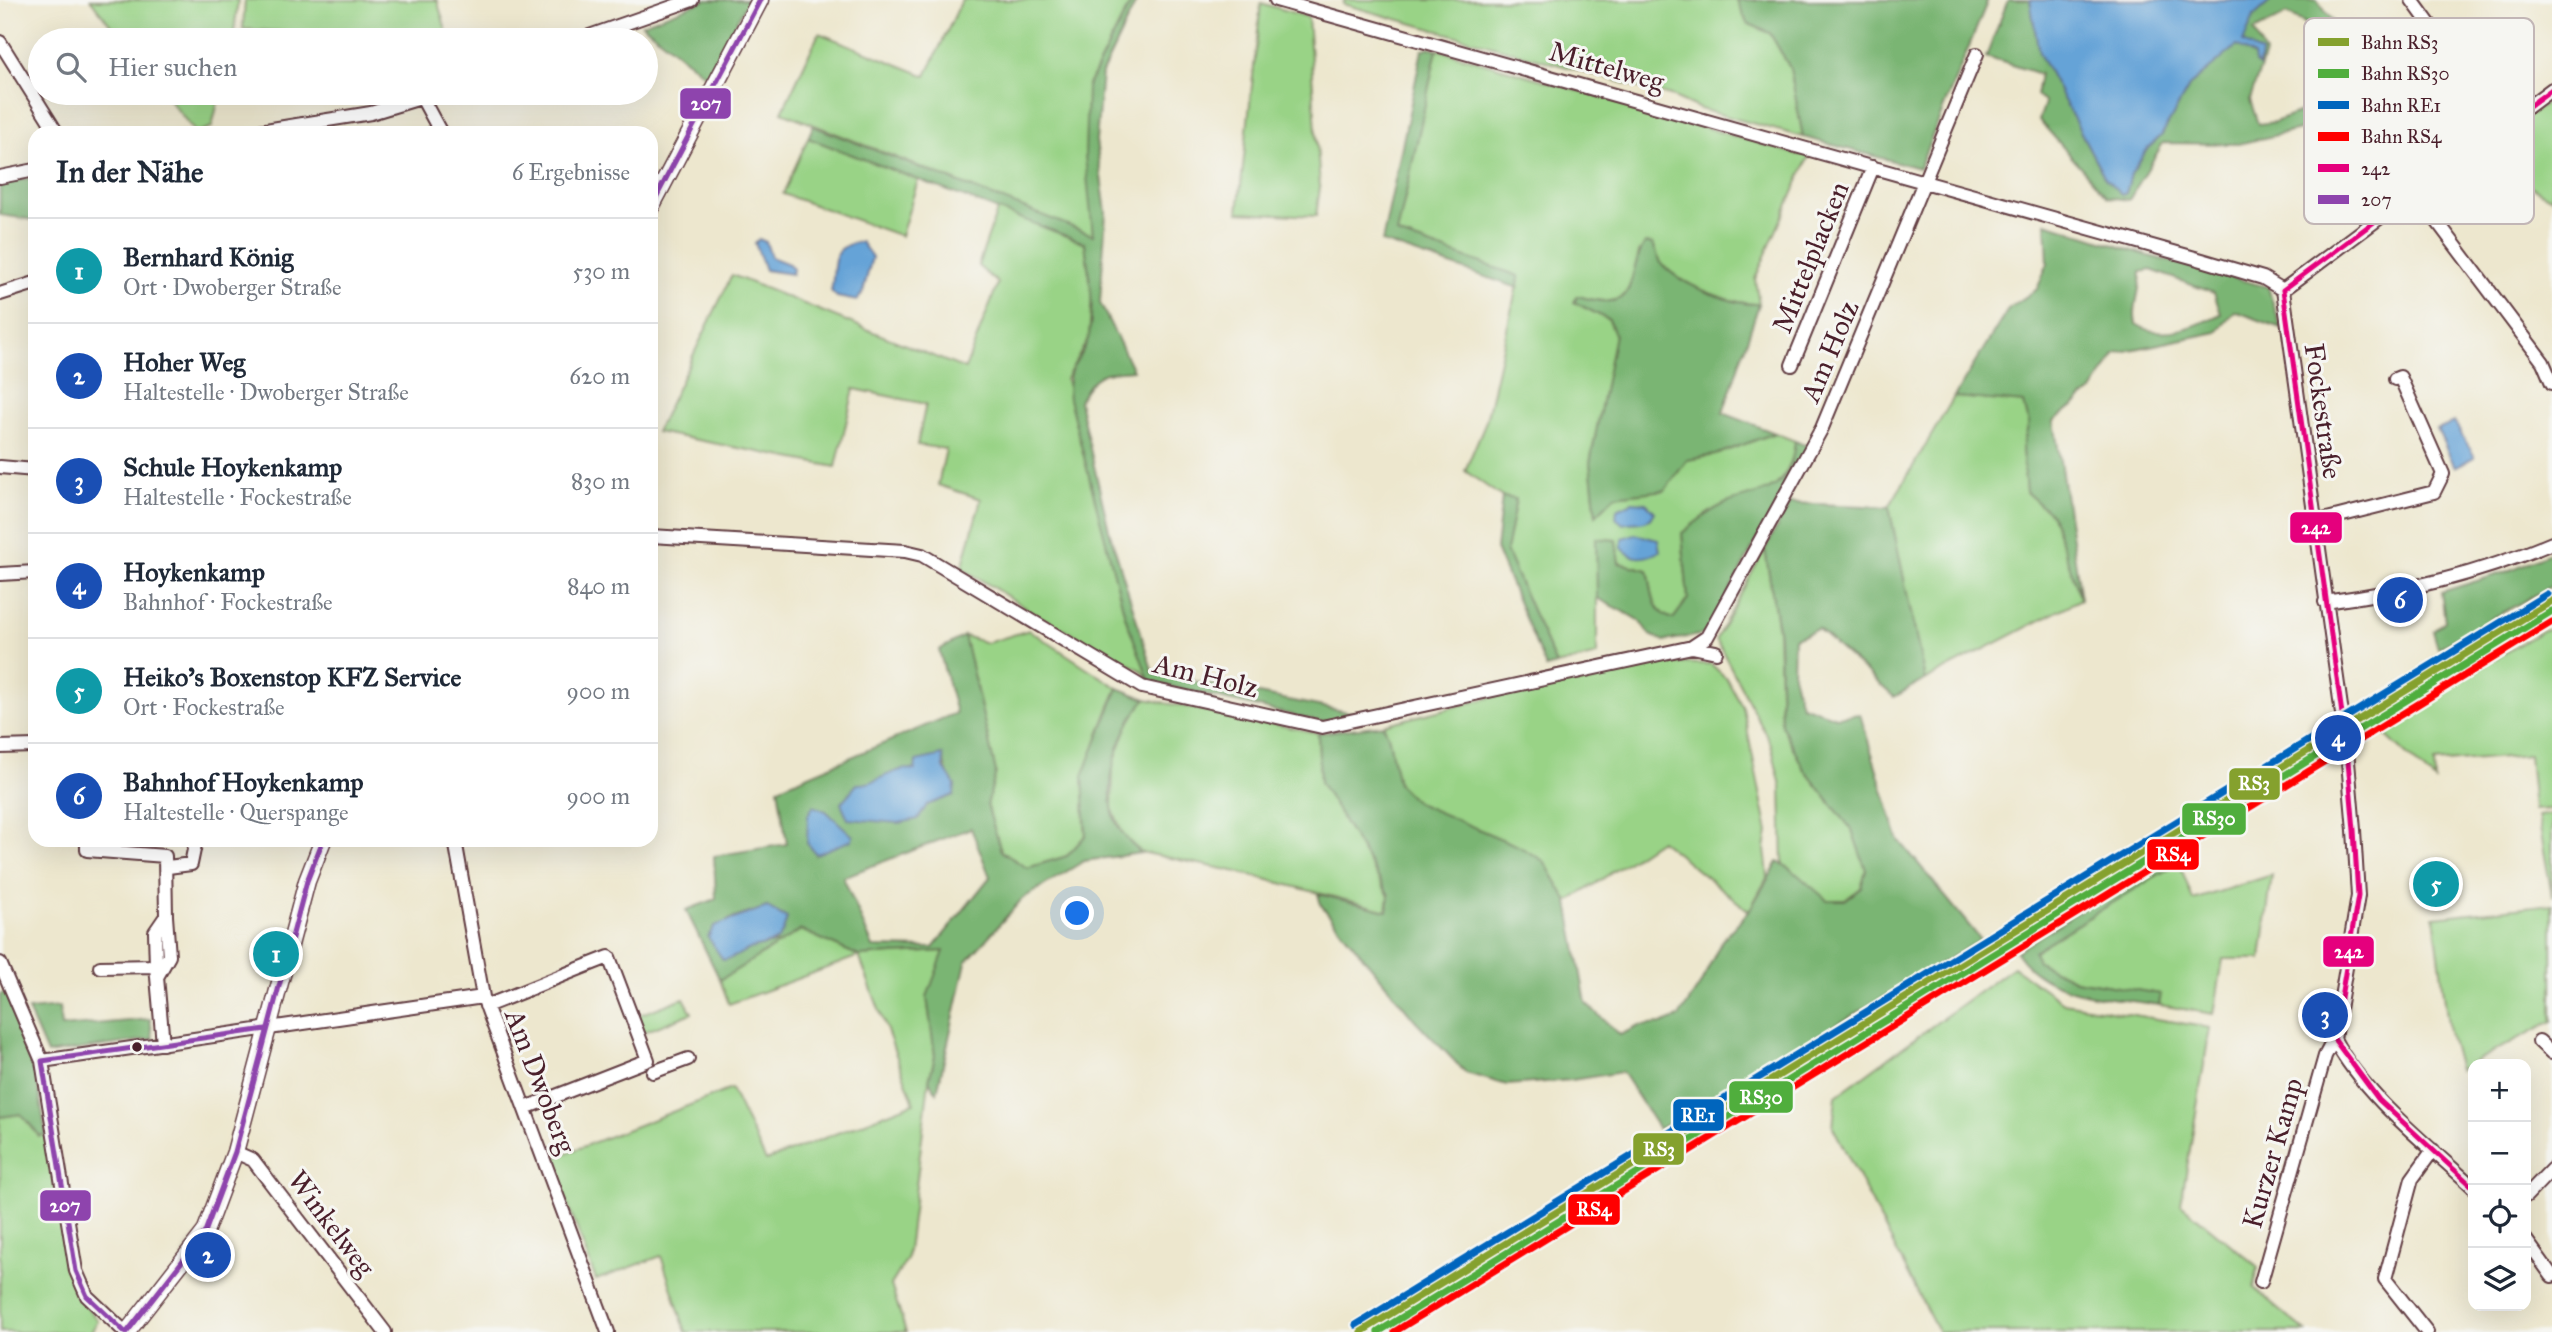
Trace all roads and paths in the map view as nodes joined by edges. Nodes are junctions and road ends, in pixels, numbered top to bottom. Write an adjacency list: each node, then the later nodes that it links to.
1 (760, 0): 22 (street)
2 (1276, 0): 18 (street, Mittelweg)
3 (2412, 0): 5 (street)
4 (687, 1): 6 (street)
5 (2425, 18)
6 (612, 28)
7 (0, 42): 9 (street)
8 (1977, 54): 21 (street, Am Holz)
9 (28, 87)
10 (2552, 89): 11 (street)
11 (2534, 102)
12 (39, 105): 15 (street)
13 (398, 105): 16 (street)
14 (426, 105): 17 (street)
15 (53, 126)
16 (290, 126)
17 (437, 126)
18 (1873, 167): 21 (street, Mittelweg); 28 (street, Mittelplacken)
19 (28, 171): 20 (street)
20 (0, 177)
21 (1925, 181): 26 (street); 39 (street, Am Holz)
22 (658, 194)
23 (2372, 224): 26 (street)
24 (2439, 224): 30 (street)
25 (28, 285): 27 (street)
26 (2283, 290): 33 (street, Fockestraße)
27 (0, 294)
28 (1792, 365)
29 (2395, 379): 33 (street)
30 (2552, 383)
31 (0, 467): 32 (street)
32 (28, 469)
33 (2315, 522): 38 (street, Fockestraße)
34 (658, 536): 39 (street, Am Holz)
35 (2552, 543): 38 (street)
36 (28, 572): 37 (street)
37 (0, 573)
38 (2325, 601): 53 (street, Fockestraße)
39 (1692, 647): 40 (street, Am Holz)
40 (1716, 652)
41 (28, 746): 42 (street)
42 (0, 747)
43 (87, 847): 47 (street)
44 (195, 847): 47 (street)
45 (320, 847): 52 (street)
46 (456, 847): 51 (street, Am Dwoberg)
47 (168, 867): 50 (street)
48 (0, 963): 58 (street)
49 (100, 967): 50 (street)
50 (156, 971): 55 (street)
51 (484, 1001): 52 (street); 59 (street); 60 (street, Am Dwoberg)
52 (266, 1029): 55 (street); 62 (street)
53 (2334, 1040): 61 (street); 68 (street, Kurzer Kamp)
54 (2539, 1041): 56 (street)
55 (163, 1044): 58 (street)
56 (2552, 1053)
57 (688, 1059): 59 (street)
58 (42, 1061): 69 (street)
59 (652, 1069): 60 (street)
60 (525, 1108): 71 (street, Am Dwoberg)
61 (2433, 1150): 64 (street); 72 (street)
62 (235, 1152): 69 (street); 70 (street, Winkelweg)
63 (2552, 1169): 65 (street)
64 (2471, 1185)
65 (2531, 1191)
66 (2531, 1247): 67 (street)
67 (2552, 1276)
68 (2261, 1282)
69 (121, 1331)
70 (385, 1332)
71 (608, 1332)
72 (2427, 1332)

